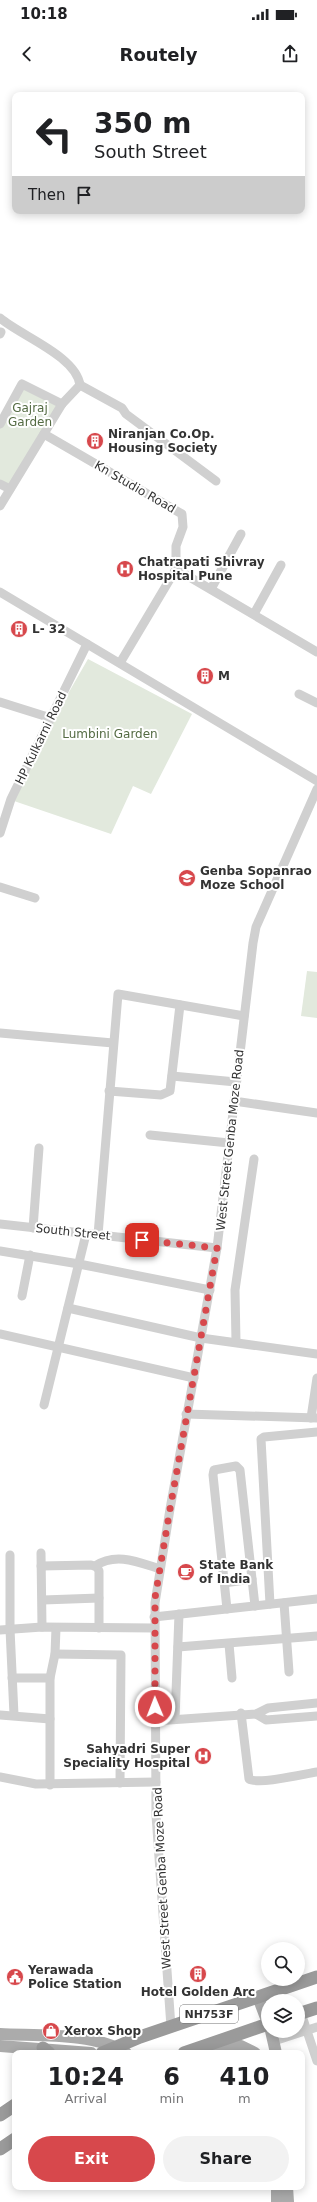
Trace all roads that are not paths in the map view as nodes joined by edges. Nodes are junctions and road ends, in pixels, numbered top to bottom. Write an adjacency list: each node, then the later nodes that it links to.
1 (0, 318): 2 (street)
2 (80, 385): 3 (street); 6 (street)
3 (62, 404): 4 (street); 5 (street)
4 (0, 424)
5 (44, 434): 8 (street); 12 (street, Kn Studio Road)
6 (216, 481)
7 (0, 484): 8 (street)
8 (10, 489): 9 (street)
9 (0, 506)
10 (241, 534): 13 (street)
11 (281, 565): 15 (street)
12 (176, 569): 13 (street); 18 (street)
13 (211, 589): 15 (street)
14 (0, 592): 16 (street)
15 (254, 614): 17 (street)
16 (87, 644): 18 (street); 22 (street, HP Kulkarni Road)
17 (317, 652)
18 (120, 663): 23 (street)
19 (299, 694): 21 (street)
20 (0, 702): 22 (street)
21 (317, 703)
22 (51, 718): 25 (street, HP Kulkarni Road)
23 (317, 781)
24 (317, 789): 29 (street, West Street Genba Moze Road)
25 (0, 833)
26 (0, 887): 27 (street)
27 (35, 898)
28 (180, 1005): 29 (street); 31 (street); 32 (street)
29 (244, 1016): 33 (street, West Street Genba Moze Road)
30 (0, 1033): 31 (street)
31 (114, 1043): 34 (street)
32 (172, 1076): 33 (street); 34 (street)
33 (236, 1082): 35 (street, West Street Genba Moze Road)
34 (109, 1091): 44 (street)
35 (234, 1101): 36 (street); 38 (street, West Street Genba Moze Road)
36 (317, 1113)
37 (150, 1135): 38 (street)
38 (229, 1143): 45 (street, West Street Genba Moze Road)
39 (39, 1148): 42 (street)
40 (254, 1159): 54 (street)
41 (0, 1224): 42 (street, South Street)
42 (33, 1228): 43 (street, South Street)
43 (86, 1234): 44 (street, South Street); 48 (street)
44 (98, 1235): 45 (street, South Street)
45 (217, 1248): 49 (street, West Street Genba Moze Road)
46 (0, 1250): 47 (street)
47 (30, 1255): 48 (street); 50 (street)
48 (79, 1264): 49 (street); 51 (street)
49 (210, 1290): 53 (street, West Street Genba Moze Road)
50 (22, 1296)
51 (68, 1308): 53 (street); 55 (street)
52 (0, 1334): 55 (street)
53 (201, 1338): 54 (street); 57 (street, West Street Genba Moze Road)
54 (236, 1342): 56 (street)
55 (58, 1347): 57 (street); 59 (street)
56 (317, 1354)
57 (194, 1378): 60 (street, West Street Genba Moze Road)
58 (317, 1378): 61 (street)
59 (44, 1405)
60 (186, 1414): 61 (street); 67 (street, West Street Genba Moze Road)
61 (314, 1418)
62 (317, 1432): 74 (street)
63 (41, 1553): 65 (street)
64 (10, 1555): 83 (street)
65 (41, 1566): 66 (street); 72 (street)
66 (95, 1566): 67 (street); 70 (street)
67 (160, 1569): 78 (street, West Street Genba Moze Road)
68 (252, 1579): 69 (street); 69 (street); 75 (street)
69 (224, 1583): 76 (street)
70 (99, 1598): 72 (street); 81 (street)
71 (317, 1599): 73 (street)
72 (43, 1600): 79 (street)
73 (284, 1603): 74 (street); 86 (street)
74 (270, 1604): 75 (street)
75 (255, 1606): 76 (street)
76 (227, 1609): 77 (street)
77 (179, 1614): 78 (street); 88 (street)
78 (154, 1617): 82 (street, West Street Genba Moze Road)
79 (42, 1627): 80 (street); 83 (street)
80 (56, 1628): 81 (street); 89 (street)
81 (99, 1628): 82 (street)
82 (154, 1628): 102 (street, West Street Genba Moze Road)
83 (10, 1629): 84 (street); 91 (street)
84 (0, 1630)
85 (317, 1636): 86 (street)
86 (287, 1639): 87 (street); 90 (street)
87 (229, 1644): 88 (street); 93 (street)
88 (178, 1647): 101 (street)
89 (55, 1654): 92 (street); 106 (street)
90 (289, 1672)
91 (12, 1678): 92 (street); 98 (street)
92 (50, 1678): 100 (street)
93 (232, 1678)
94 (317, 1703): 96 (street)
95 (241, 1713): 96 (street); 101 (street); 103 (street)
96 (256, 1714): 99 (street)
97 (0, 1715): 98 (street)
98 (14, 1715): 100 (street)
99 (317, 1716)
100 (50, 1719): 107 (street)
101 (175, 1719): 102 (street)
102 (155, 1721): 105 (street, West Street Genba Moze Road)
103 (317, 1772)
104 (0, 1776): 107 (street)
105 (156, 1782): 106 (street); 115 (street, West Street Genba Moze Road)
106 (120, 1783): 107 (street)
107 (50, 1785)
108 (317, 1977): 109 (highway, NH753F)
109 (258, 1997): 110 (main road); 115 (highway, NH753F)
110 (261, 2005)
111 (317, 2008): 112 (highway)
112 (305, 2012)
113 (305, 2025): 117 (street)
114 (261, 2026): 120 (highway, NH753F)
115 (172, 2027): 123 (highway, NH753F)
116 (317, 2027): 117 (street)
117 (307, 2030): 119 (street); 126 (street)
118 (0, 2034): 123 (main road)
119 (274, 2042)
120 (206, 2045): 124 (highway, NH753F); 125 (main road)
121 (0, 2046): 122 (main road)
122 (37, 2050)
123 (121, 2050)
124 (192, 2050)
125 (249, 2050)
126 (317, 2061)
127 (12, 2107): 128 (highway)
128 (0, 2114)
129 (12, 2142): 130 (highway)
130 (0, 2149)
131 (277, 2190): 133 (main road)
132 (287, 2190): 134 (main road)
133 (277, 2202)
134 (288, 2202)

